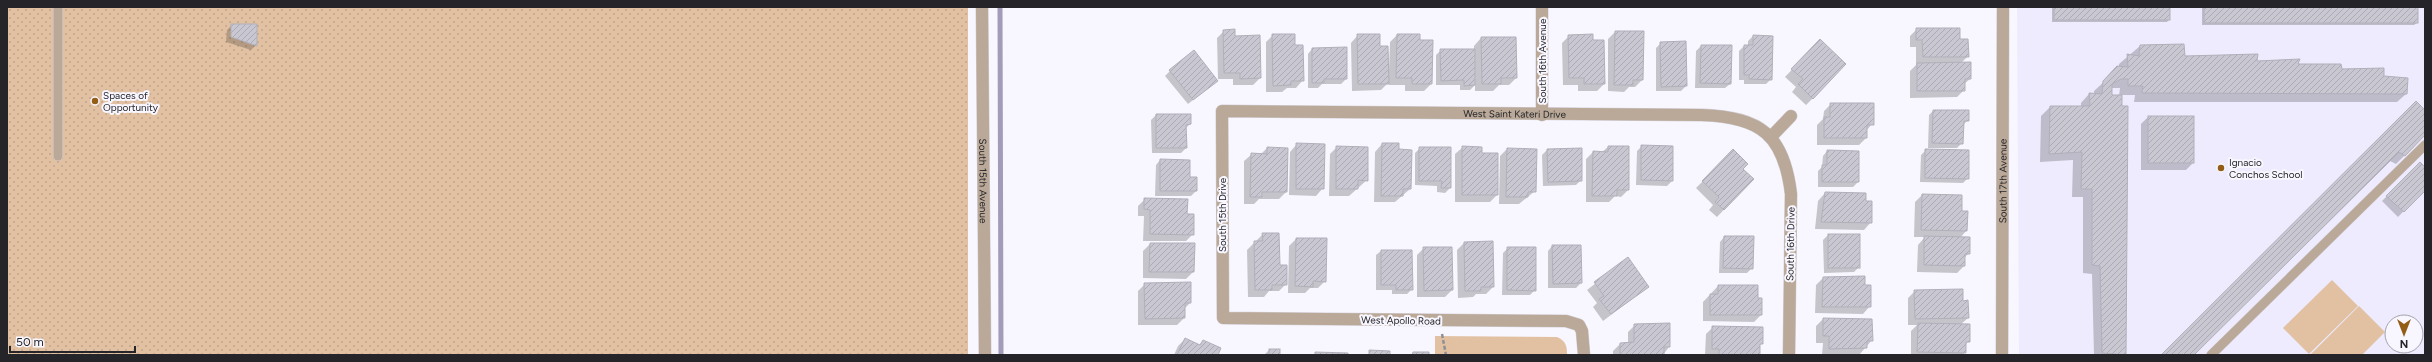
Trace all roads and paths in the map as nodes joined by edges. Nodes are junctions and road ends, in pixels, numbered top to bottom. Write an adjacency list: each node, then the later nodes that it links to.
1 (58, 7): 10 (lane)
2 (982, 7): 13 (street, South 15th Avenue)
3 (1542, 7): 6 (street, South 16th Avenue)
4 (2003, 7): 17 (street, South 17th Avenue)
5 (1222, 112): 6 (street, West Saint Kateri Drive); 11 (street, South 15th Drive)
6 (1542, 114): 8 (street, West Saint Kateri Drive)
7 (1791, 116): 8 (street)
8 (1771, 137): 16 (street, South 16th Drive)
9 (2425, 145): 18 (lane)
10 (58, 156)
11 (1223, 318): 15 (street, West Apollo Road)
12 (1442, 334): 14 (path)
13 (985, 355)
14 (1446, 355)
15 (1584, 355)
16 (1789, 355)
17 (2002, 355)
18 (2212, 355)

